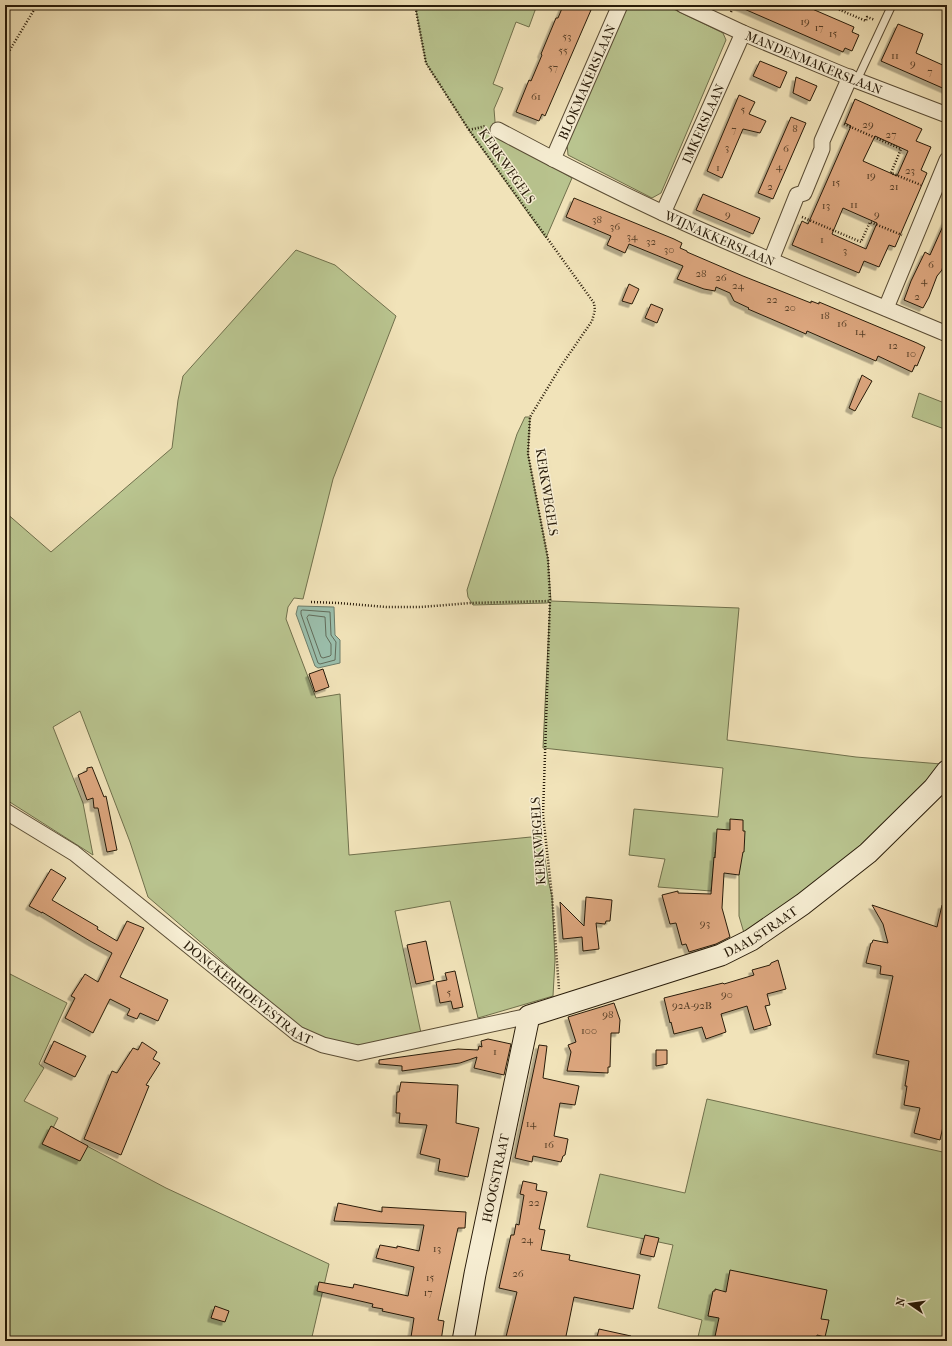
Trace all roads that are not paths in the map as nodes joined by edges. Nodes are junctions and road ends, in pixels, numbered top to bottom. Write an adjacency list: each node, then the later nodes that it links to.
1 (620, 5): 8 (street, BLOKMAKERSLAAN)
2 (683, 5): 4 (street, MANDENMAKERSLAAN)
3 (892, 5): 5 (lane)
4 (743, 33): 5 (street, MANDENMAKERSLAAN); 10 (street, IMKERSLAAN)
5 (854, 79): 6 (street, MANDENMAKERSLAAN); 11 (street)
6 (947, 115)
7 (498, 130): 8 (street, WIJNAKKERSLAAN)
8 (553, 160): 10 (street, WIJNAKKERSLAAN)
9 (947, 160): 12 (street)
10 (663, 213): 11 (street, WIJNAKKERSLAAN)
11 (770, 260): 12 (street, WIJNAKKERSLAAN)
12 (886, 308): 13 (street, WIJNAKKERSLAAN)
13 (947, 334)
14 (947, 771): 16 (street, DAALSTRAAT)
15 (5, 811): 16 (street, DONCKERHOEVESTRAAT)
16 (529, 1016): 17 (street, HOOGSTRAAT)
17 (463, 1341)

